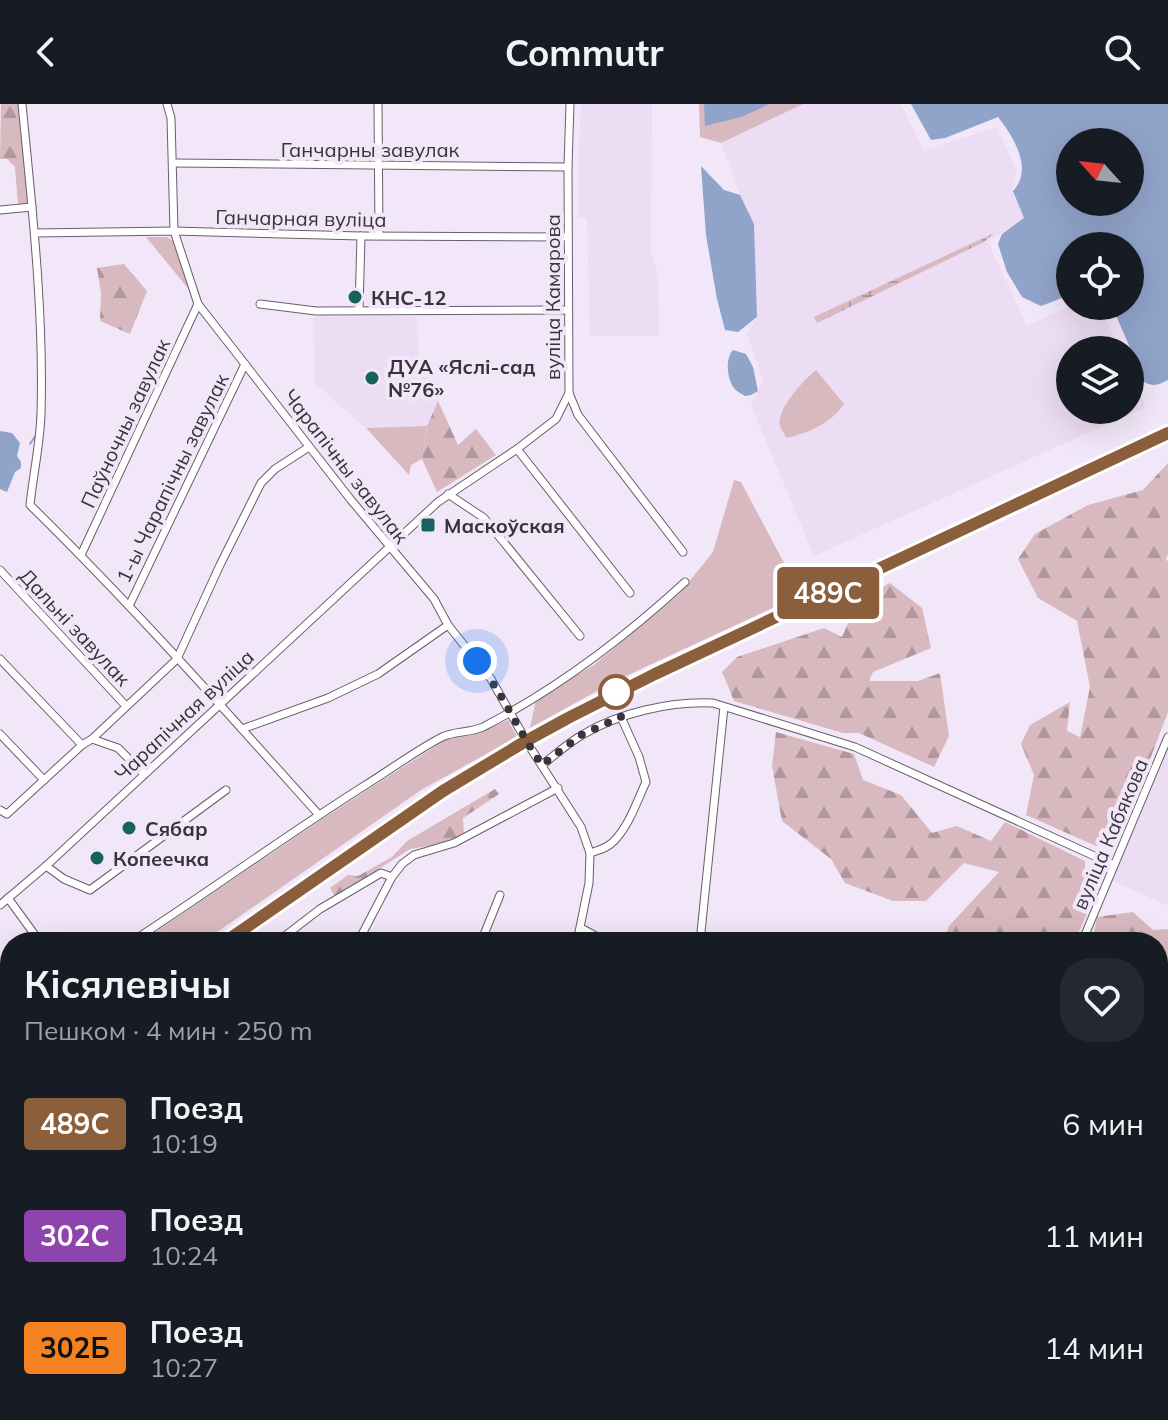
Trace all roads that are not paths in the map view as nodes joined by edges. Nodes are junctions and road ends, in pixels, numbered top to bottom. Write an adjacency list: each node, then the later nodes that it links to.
1 (22, 104): 8 (street)
2 (167, 104): 5 (street)
3 (378, 104): 6 (street)
4 (570, 104): 7 (street, вуліца Камарова)
5 (173, 163): 6 (street, Ганчарны завулак); 10 (street)
6 (379, 164): 7 (street, Ганчарны завулак); 12 (street)
7 (568, 167): 14 (street, вуліца Камарова)
8 (32, 207): 9 (street); 11 (street)
9 (0, 210)
10 (174, 231): 11 (street, Ганчарная вуліца); 13 (street, Ганчарная вуліца); 15 (street, Чарапічны завулак)
11 (35, 233): 26 (street)
12 (379, 235): 13 (street, Ганчарная вуліца); 14 (street, Ганчарная вуліца)
13 (361, 236): 17 (street)
14 (567, 237): 18 (street, вуліца Камарова)
15 (198, 304): 19 (street, Чарапічны завулак); 26 (street, Паўночны завулак)
16 (260, 304): 17 (street)
17 (359, 310): 18 (street)
18 (567, 310): 20 (street, вуліца Камарова)
19 (245, 364): 21 (street, Чарапічны завулак); 30 (street, 1-ы Чарапічны завулак)
20 (569, 393): 22 (street, вуліца Камарова); 25 (street)
21 (309, 447): 24 (street, Чарапічны завулак); 34 (street)
22 (517, 449): 23 (street, вуліца Камарова); 29 (street)
23 (448, 494): 24 (street, вуліца Камарова); 32 (street)
24 (389, 548): 31 (street, Чарапічны завулак); 35 (street, Чарапічная вуліца)
25 (683, 552)
26 (81, 555): 30 (street)
27 (0, 570): 36 (street, Дальні завулак)
28 (685, 582): 38 (street)
29 (630, 593)
30 (129, 606): 34 (street)
31 (448, 625): 38 (street, Чарапічны завулак); 40 (street)
32 (580, 636)
33 (0, 659): 44 (street)
34 (177, 659): 35 (street); 36 (street)
35 (220, 705): 40 (street); 46 (street, Чарапічная вуліца)
36 (126, 706): 43 (street)
37 (724, 707): 39 (street); 53 (street); 66 (street)
38 (511, 711): 45 (street, Чарапічны завулак); 51 (street)
39 (621, 717): 45 (street); 52 (street)
40 (242, 729): 51 (street)
41 (0, 734): 47 (street)
42 (1168, 737): 53 (street, вуліца Кабякова)
43 (92, 739): 44 (street); 46 (street)
44 (82, 745): 47 (street)
45 (542, 765): 48 (street, Чарапічны завулак)
46 (144, 774): 54 (street, Чарапічная вуліца)
47 (44, 780): 50 (street)
48 (558, 788): 52 (street, Чарапічны завулак); 55 (street)
49 (226, 790): 54 (street)
50 (4, 812)
51 (319, 815): 60 (street)
52 (590, 853): 58 (street)
53 (1114, 865): 67 (street, вуліца Кабякова)
54 (46, 866): 57 (street, Чарапічная вуліца)
55 (392, 877): 61 (street); 62 (street)
56 (500, 895): 63 (street)
57 (3, 902): 59 (street)
58 (581, 928): 64 (street); 65 (street)
59 (31, 932)
60 (146, 932)
61 (290, 932)
62 (363, 932)
63 (485, 932)
64 (580, 932)
65 (588, 932)
66 (701, 932)
67 (1086, 932)

